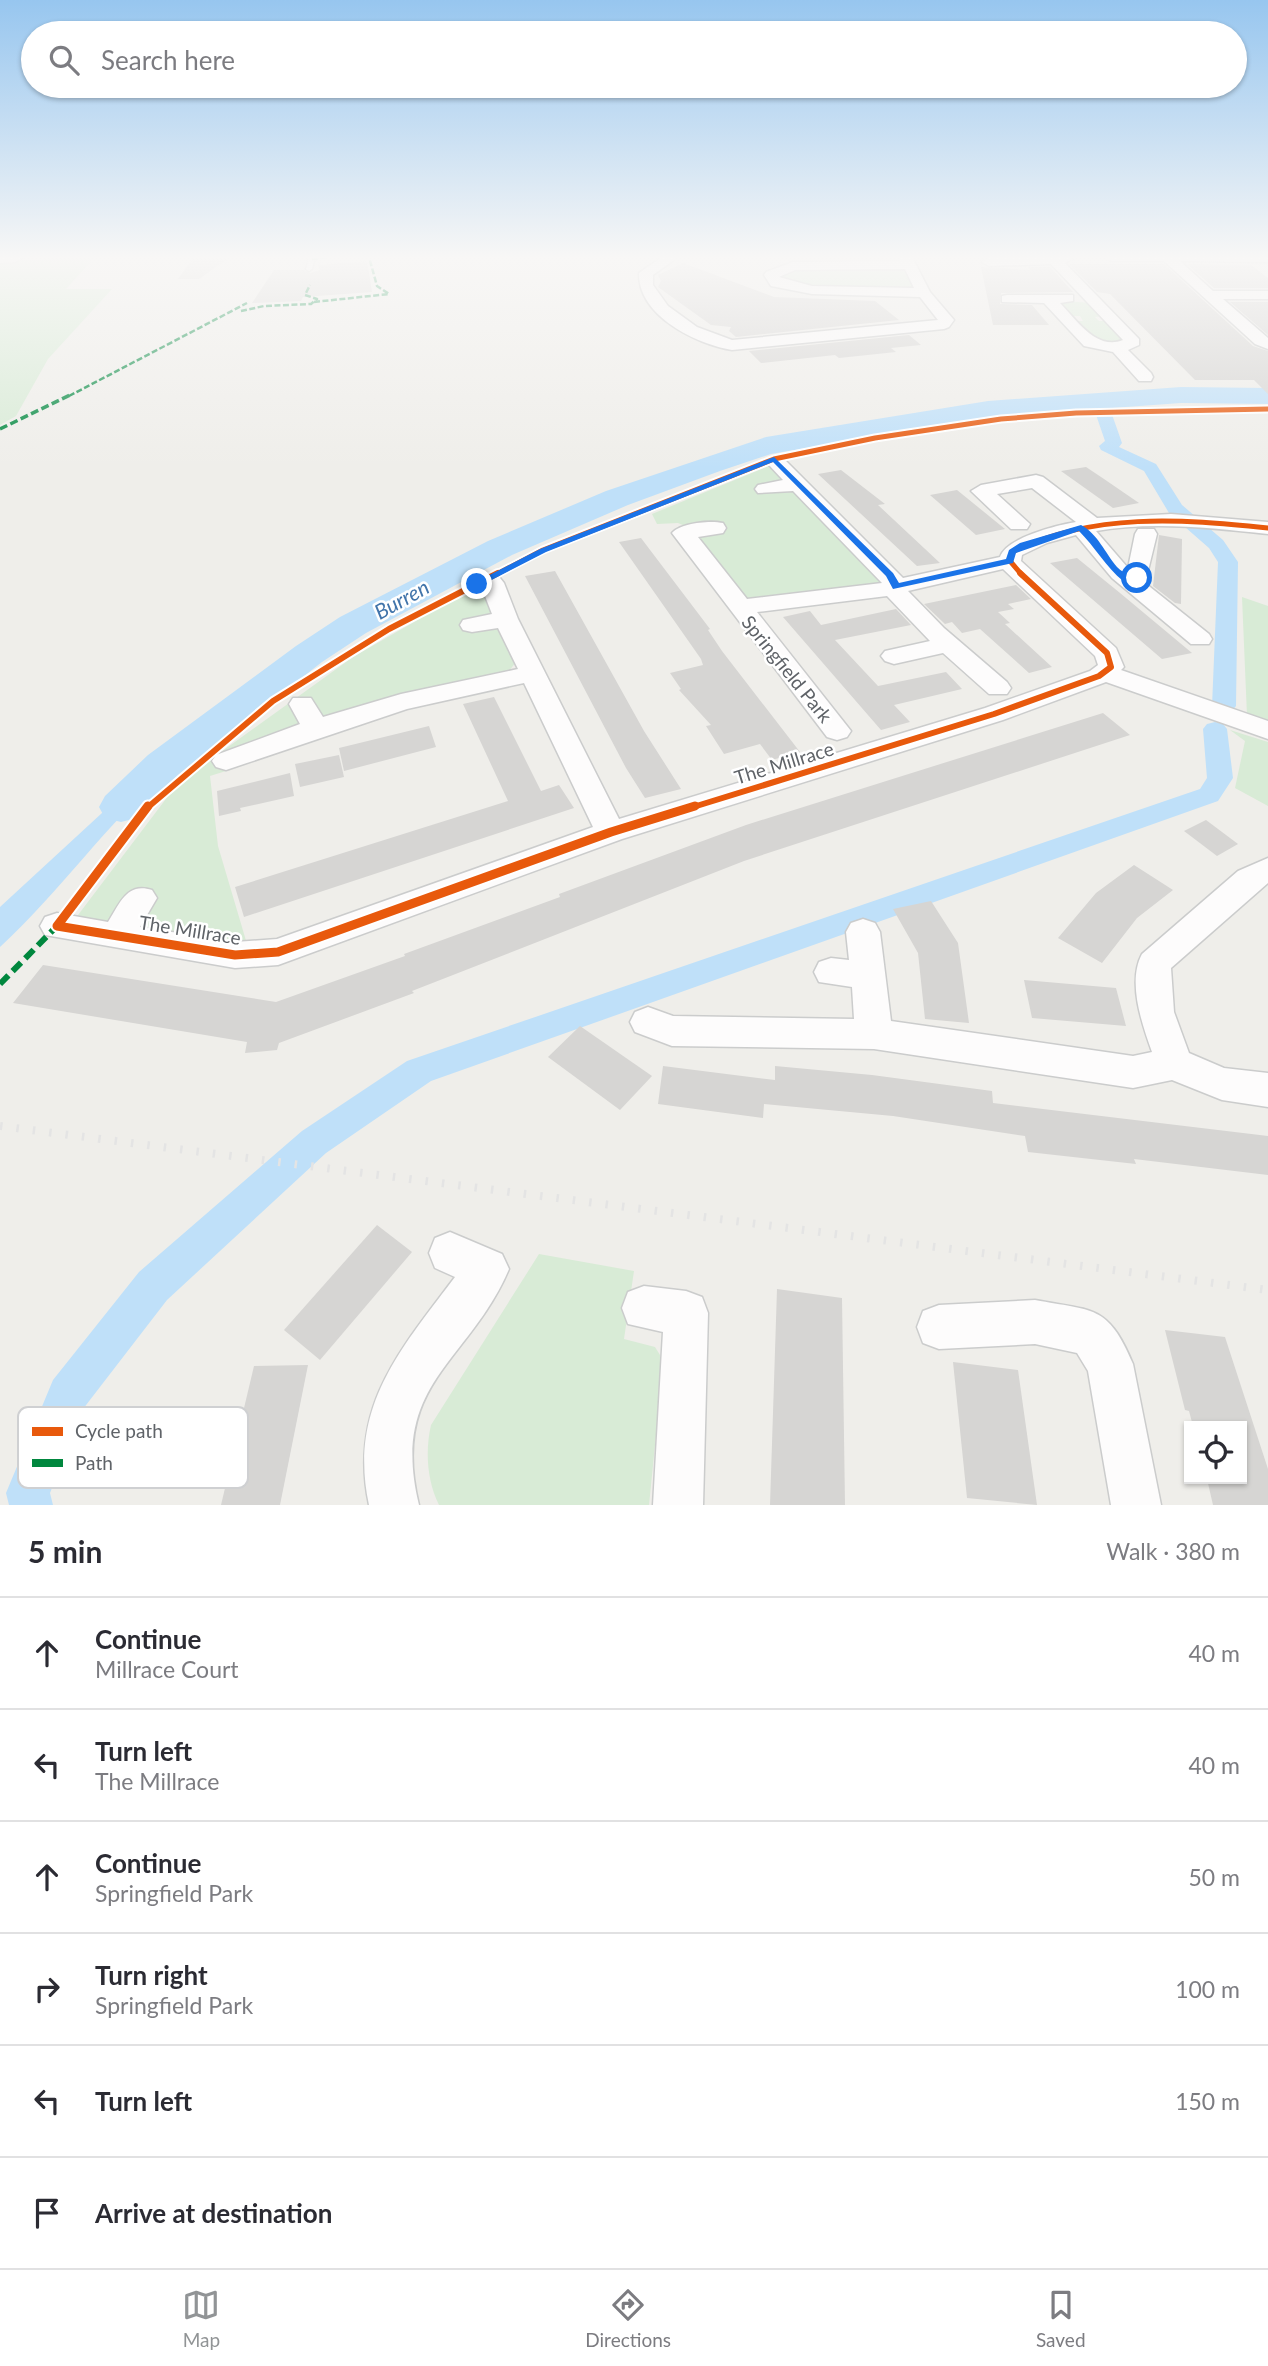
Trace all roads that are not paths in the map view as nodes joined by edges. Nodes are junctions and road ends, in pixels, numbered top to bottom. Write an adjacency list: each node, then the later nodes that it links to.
1 (690, 327): 2 (street)
2 (910, 327)
3 (1075, 327): 7 (street)
4 (1119, 327): 7 (street)
5 (1246, 327): 6 (street)
6 (1268, 344)
7 (1118, 348): 8 (street)
8 (1145, 377)
9 (778, 464): 10 (street)
10 (797, 484): 11 (street); 20 (street)
11 (765, 489)
12 (1015, 515): 13 (street)
13 (1087, 526): 15 (street); 17 (street); 18 (street)
14 (715, 527): 21 (street, Springfield Park)
15 (1268, 528)
16 (1146, 534): 18 (street)
17 (1010, 561): 20 (street, Springfield Park); 28 (street)
18 (1126, 579): 24 (street)
19 (492, 583): 22 (street)
20 (896, 587): 21 (street, Springfield Park); 25 (street)
21 (738, 607): 33 (street, Springfield Park)
22 (506, 619): 23 (street); 27 (street)
23 (472, 625)
24 (1200, 639)
25 (951, 644): 26 (street); 29 (street)
26 (894, 656)
27 (533, 673): 31 (street); 35 (street)
28 (1104, 673): 32 (street); 35 (street, The Millrace)
29 (998, 688)
30 (302, 704): 31 (street)
31 (316, 728): 34 (street)
32 (1268, 730)
33 (837, 731)
34 (226, 761)
35 (611, 832): 40 (street, The Millrace)
36 (1268, 869): 45 (street)
37 (141, 898): 40 (street)
38 (57, 926): 40 (street, The Millrace)
39 (863, 932): 42 (street)
40 (117, 935)
41 (831, 972): 42 (street)
42 (867, 975): 44 (street)
43 (648, 1022): 44 (street)
44 (874, 1034): 45 (street)
45 (1174, 1063): 46 (street)
46 (1268, 1090)
47 (450, 1253): 50 (street)
48 (644, 1308): 51 (street)
49 (939, 1327): 52 (street)
50 (394, 1505)
51 (678, 1505)
52 (1136, 1505)

